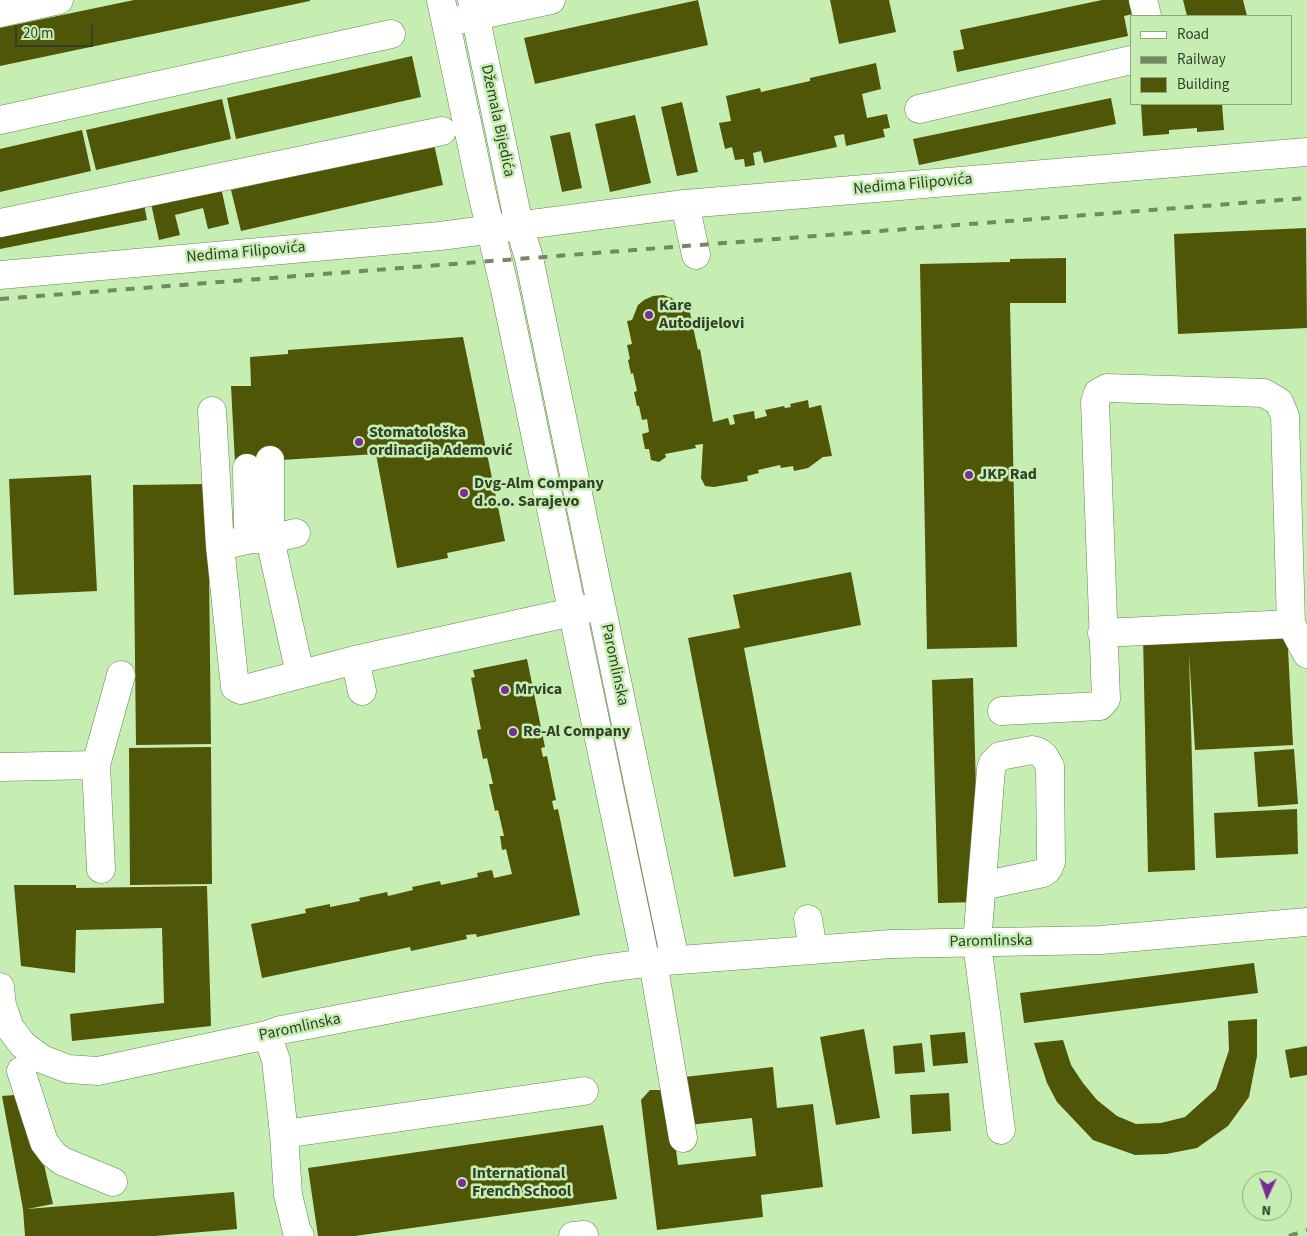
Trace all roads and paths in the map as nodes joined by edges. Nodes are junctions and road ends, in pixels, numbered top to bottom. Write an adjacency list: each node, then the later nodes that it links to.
1 (59, 0): 6 (street)
2 (551, 0): 4 (street, Džemala Bijedića)
3 (1143, 0): 7 (street)
4 (473, 8): 5 (street, Džemala Bijedića); 16 (street, Džemala Bijedića)
5 (443, 11): 17 (street, Džemala Bijedića)
6 (0, 13)
7 (1147, 15)
8 (391, 34): 11 (street)
9 (1130, 60): 10 (street)
10 (918, 109)
11 (0, 120)
12 (442, 131): 15 (street)
13 (1307, 152): 14 (street, Nedima Filipovića)
14 (685, 204): 16 (street, Nedima Filipovića); 18 (street)
15 (0, 223)
16 (519, 225): 17 (street, Nedima Filipovića); 25 (street)
17 (491, 229): 19 (street, Nedima Filipovića); 26 (street)
18 (696, 255)
19 (0, 275)
20 (212, 411): 24 (street)
21 (259, 464): 23 (street)
22 (296, 533): 23 (street)
23 (261, 539): 24 (street); 31 (street)
24 (220, 546): 31 (street)
25 (602, 605): 26 (street); 43 (street, Paromlinska)
26 (573, 612): 30 (street); 43 (street, Paromlinska)
27 (1291, 624): 28 (street); 28 (street); 29 (street)
28 (1102, 633): 34 (street)
29 (1307, 654)
30 (355, 660): 31 (street); 33 (street)
31 (300, 674)
32 (121, 675): 35 (street)
33 (362, 691)
34 (1002, 711)
35 (96, 765): 36 (street); 37 (street)
36 (0, 767)
37 (101, 868)
38 (982, 886): 38 (street); 41 (street)
39 (808, 918): 42 (street)
40 (1307, 922): 41 (street, Paromlinska)
41 (977, 942): 42 (street, Paromlinska); 48 (street)
42 (813, 950): 43 (street, Paromlinska)
43 (658, 962): 45 (street, Paromlinska); 50 (street)
44 (0, 987): 46 (street, Paromlinska)
45 (267, 1034): 46 (street, Paromlinska); 49 (street)
46 (21, 1069): 51 (street)
47 (584, 1091): 49 (street)
48 (1001, 1130)
49 (284, 1134): 52 (street)
50 (683, 1138)
51 (113, 1182)
52 (300, 1236)

